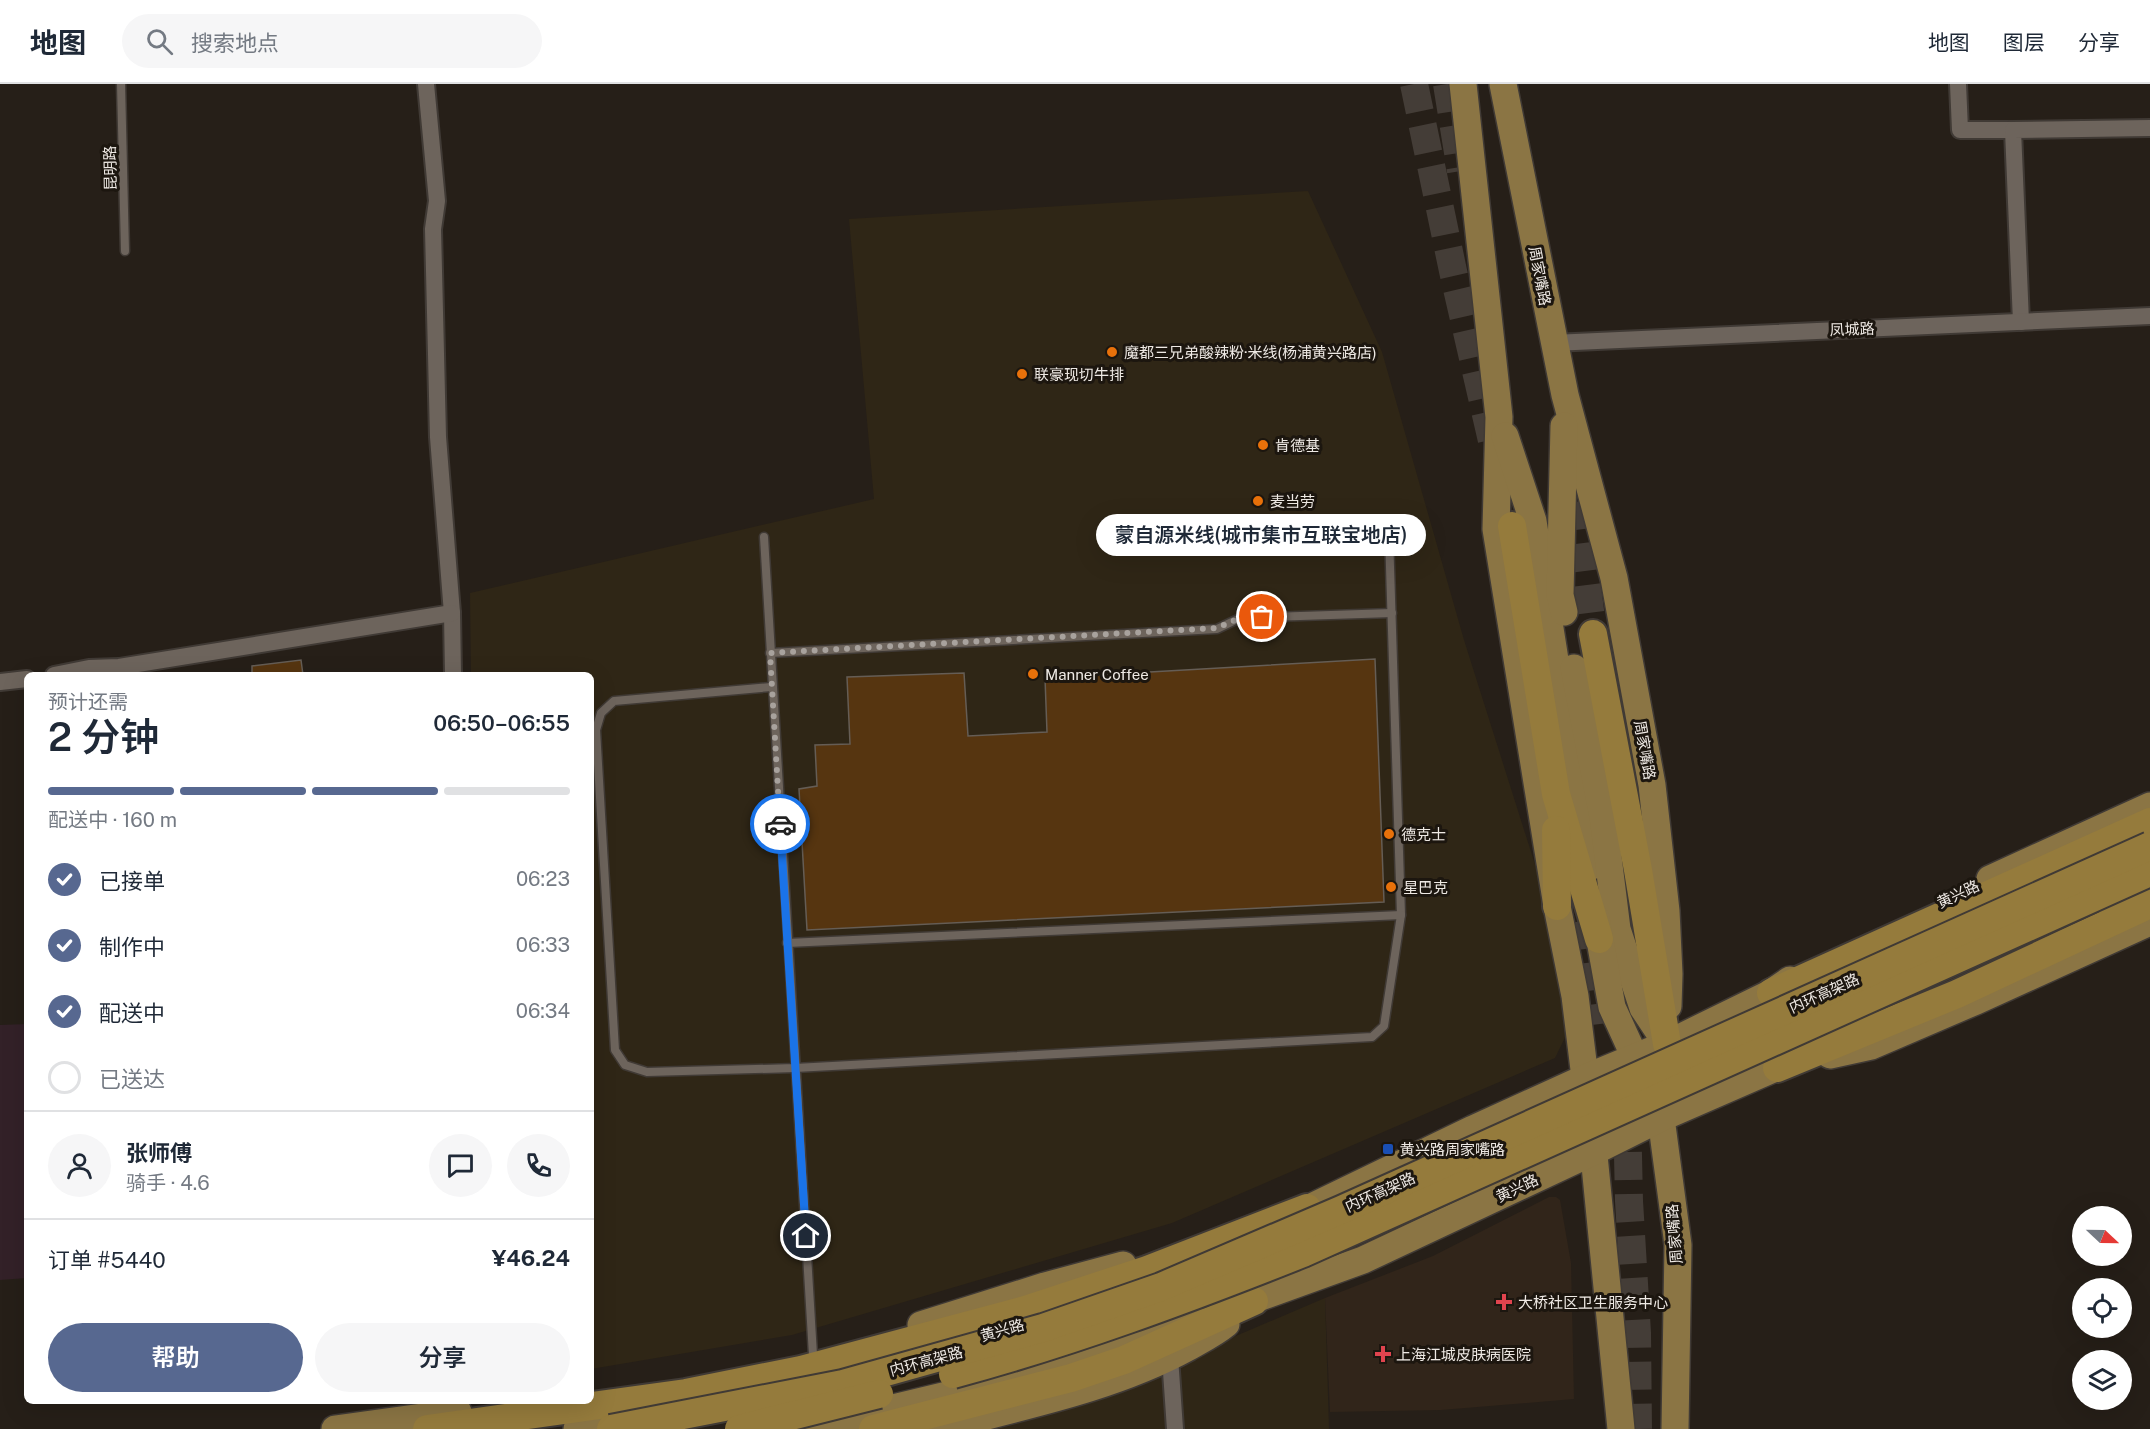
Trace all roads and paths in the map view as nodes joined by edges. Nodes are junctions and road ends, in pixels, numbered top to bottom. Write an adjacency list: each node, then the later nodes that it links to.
1 (121, 84): 8 (lane, 昆明路)
2 (426, 84): 17 (street)
3 (1462, 84): 13 (main road)
4 (1503, 84): 11 (main road, 周家嘴路)
5 (1958, 84): 7 (street)
6 (2150, 128): 7 (street)
7 (2013, 130): 10 (street)
8 (125, 251)
9 (2150, 316): 10 (street, 凤城路)
10 (2021, 322): 11 (street, 凤城路)
11 (1553, 343): 12 (main road, 周家嘴路)
12 (1565, 395): 40 (main road, 周家嘴路); 40 (main road)
13 (1498, 417): 34 (main road); 37 (main road)
14 (1512, 526): 26 (highway)
15 (1389, 535): 18 (lane)
16 (764, 537): 20 (lane)
17 (452, 613): 21 (street); 22 (street)
18 (1392, 613): 20 (lane); 35 (lane)
19 (1593, 634): 40 (highway)
20 (770, 653): 25 (lane)
21 (69, 672)
22 (453, 672)
23 (24, 679): 24 (street)
24 (0, 682)
25 (771, 687): 38 (lane); 42 (lane)
26 (1556, 794): 34 (highway); 37 (highway)
27 (2150, 806): 39 (main road, 黄兴路)
28 (2150, 822): 39 (highway)
29 (2150, 836): 39 (main road, 黄兴路)
30 (2150, 846): 57 (highway, 内环高架路, bridge)
31 (2150, 872): 58 (highway, 内环高架路, bridge)
32 (2150, 889): 43 (main road, 黄兴路)
33 (2150, 904): 43 (highway)
34 (1557, 906): 44 (main road)
35 (1401, 915): 38 (lane); 42 (lane)
36 (2150, 922): 43 (main road, 黄兴路)
37 (1599, 939): 41 (main road)
38 (787, 943): 42 (lane)
39 (1771, 993): 40 (main road, 黄兴路)
40 (1667, 1044): 41 (main road, 黄兴路); 45 (main road, 周家嘴路)
41 (1635, 1057): 44 (main road, 黄兴路); 45 (main road)
42 (795, 1068): 50 (lane)
43 (1777, 1068): 45 (main road, 黄兴路)
44 (1585, 1078): 46 (main road); 47 (main road, 黄兴路)
45 (1661, 1118): 46 (main road, 黄兴路); 64 (main road, 周家嘴路)
46 (1594, 1151): 48 (main road, 黄兴路); 63 (main road)
47 (1307, 1208): 50 (highway); 56 (main road, 黄兴路)
48 (1254, 1301): 49 (main road, 黄兴路); 59 (main road, 黄兴路); 60 (highway)
49 (1170, 1357): 61 (main road, 黄兴路); 62 (street)
50 (807, 1363): 51 (main road); 55 (highway)
51 (594, 1396)
52 (498, 1404): 53 (main road)
53 (463, 1406): 54 (main road)
54 (335, 1429)
55 (427, 1429)
56 (577, 1429)
57 (611, 1429)
58 (739, 1429)
59 (806, 1429)
60 (873, 1429)
61 (936, 1429)
62 (1175, 1429)
63 (1621, 1429)
64 (1675, 1429)

